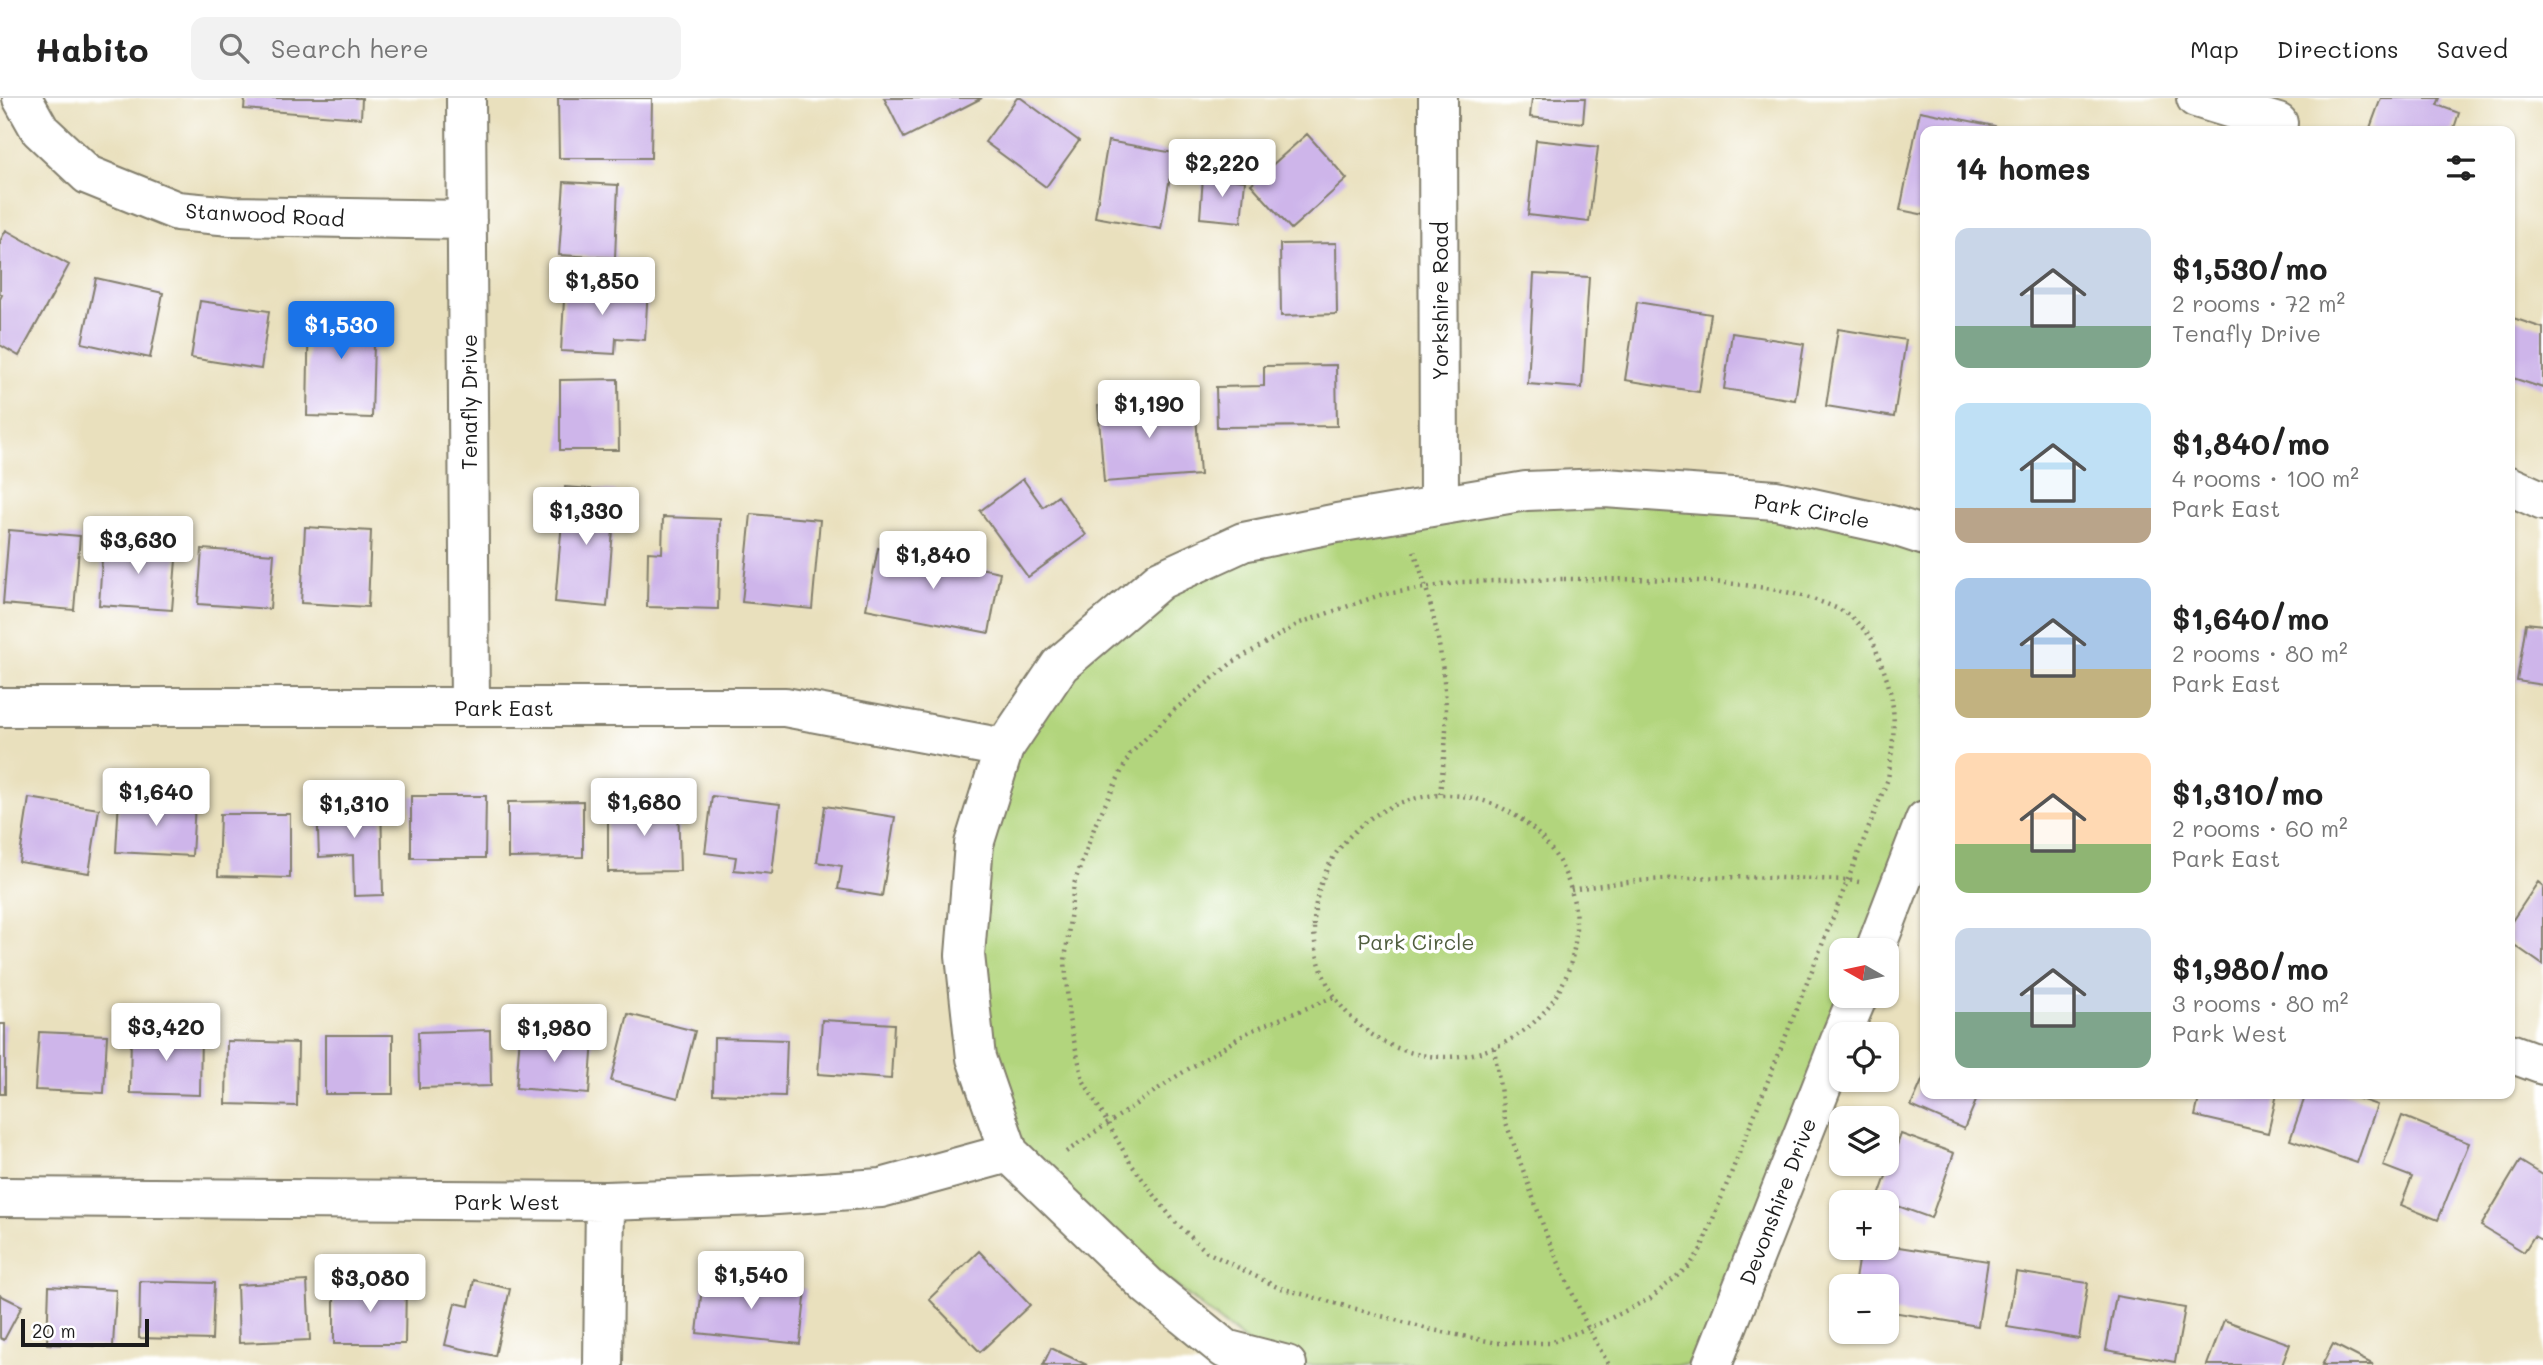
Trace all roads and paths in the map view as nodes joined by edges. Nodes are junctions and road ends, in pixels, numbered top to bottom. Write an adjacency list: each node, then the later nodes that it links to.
1 (22, 98): 6 (street, Stanwood Road)
2 (466, 98): 6 (street, Tenafly Drive)
3 (1438, 98): 9 (street, Yorkshire Road)
4 (2196, 98): 5 (street)
5 (2279, 117)
6 (467, 220): 13 (street, Tenafly Drive)
7 (2515, 488): 8 (street)
8 (2543, 501)
9 (1439, 505): 10 (street, Park Circle); 11 (street, Park Circle)
10 (1400, 512): 12 (path); 15 (street, Park Circle)
11 (1920, 534)
12 (1427, 587): 16 (path); 18 (path); 27 (path)
13 (470, 706): 14 (street, Park East); 15 (street, Park East)
14 (0, 707)
15 (1004, 748): 28 (street, Park Circle)
16 (1440, 795): 19 (path); 22 (path)
17 (1920, 845): 20 (street)
18 (1848, 880): 19 (path); 20 (path); 31 (path)
19 (1571, 890): 23 (path)
20 (1899, 891): 21 (street)
21 (1880, 938)
22 (1334, 997): 23 (path); 27 (path)
23 (1494, 1048): 31 (path)
24 (2515, 1055): 25 (street)
25 (2543, 1065)
26 (1829, 1069): 36 (street, Devonshire Drive)
27 (1107, 1124): 28 (path); 31 (path)
28 (1021, 1164): 30 (street, Park West); 32 (street, Park Circle)
29 (0, 1197): 30 (street, Park West)
30 (605, 1201): 33 (street)
31 (1588, 1328): 35 (path)
32 (1221, 1357): 34 (street, Park Circle)
33 (603, 1365)
34 (1287, 1365)
35 (1609, 1365)
36 (1712, 1365)

